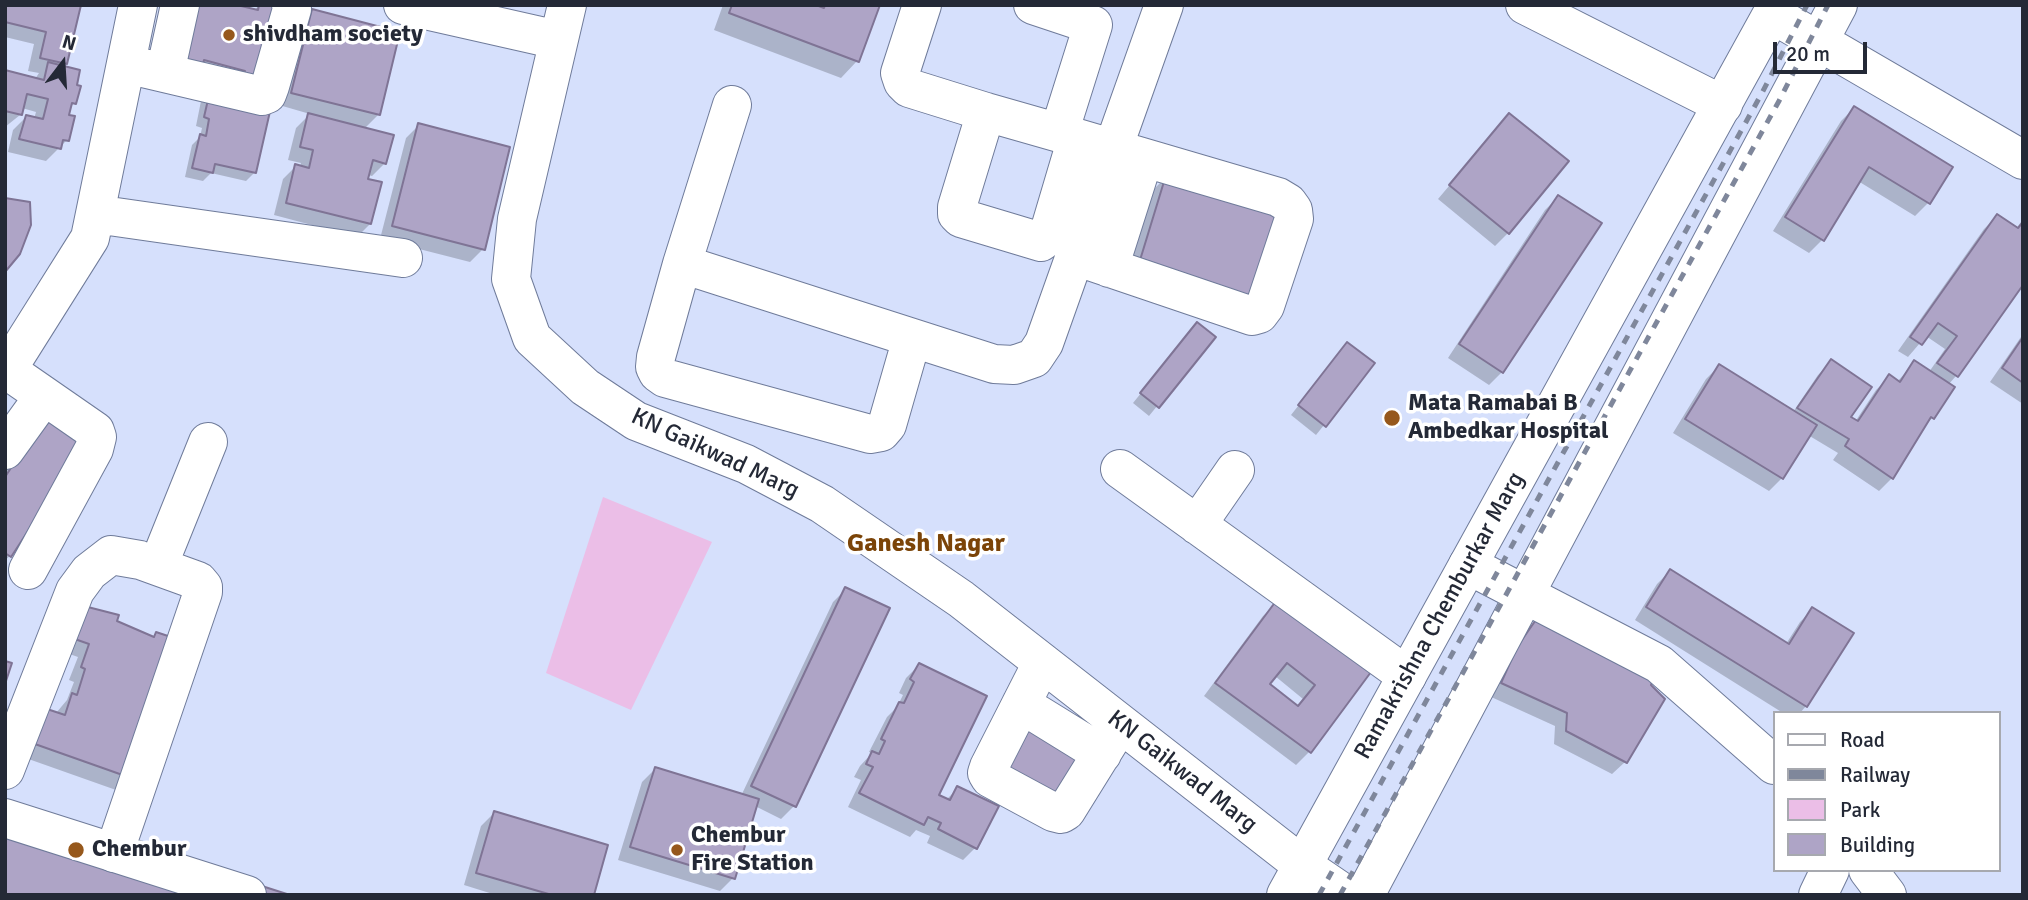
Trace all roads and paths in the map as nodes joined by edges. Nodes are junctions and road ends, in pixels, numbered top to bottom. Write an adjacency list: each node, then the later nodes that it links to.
1 (138, 5): 16 (main road)
2 (180, 5): 17 (main road)
3 (290, 5): 17 (main road)
4 (404, 5): 11 (main road)
5 (922, 5): 20 (main road)
6 (1033, 5): 12 (main road)
7 (1164, 5): 21 (main road)
8 (1525, 5): 19 (main road)
9 (1838, 5): 15 (main road)
10 (1775, 10): 15 (main road); 19 (main road, Ramakrishna Chemburkar Marg)
11 (462, 12): 13 (main road)
12 (1105, 15): 21 (main road)
13 (502, 16): 14 (main road)
14 (563, 23): 43 (main road, KN Gaikwad Marg)
15 (1820, 42): 22 (main road); 30 (main road)
16 (126, 64): 17 (main road); 24 (main road)
17 (164, 73)
18 (732, 105): 27 (main road)
19 (1723, 106): 28 (main road, Ramakrishna Chemburkar Marg)
20 (986, 112): 21 (main road); 23 (main road)
21 (1098, 144): 23 (main road); 26 (main road); 26 (main road)
22 (2023, 160)
23 (1078, 197): 26 (main road)
24 (95, 214): 25 (main road); 31 (main road)
25 (403, 258)
26 (1092, 262): 29 (main road)
27 (682, 264): 29 (main road); 29 (main road)
28 (1609, 312): 30 (main road); 39 (main road, Ramakrishna Chemburkar Marg)
29 (912, 338)
30 (1661, 339): 42 (main road)
31 (6, 371): 32 (main road)
32 (44, 396): 34 (main road); 38 (main road)
33 (208, 442): 40 (main road)
34 (5, 450)
35 (1120, 469): 37 (main road)
36 (1235, 470): 37 (main road)
37 (1197, 524): 44 (main road)
38 (17, 565): 41 (main road)
39 (1468, 565): 42 (main road); 44 (main road, Ramakrishna Chemburkar Marg)
40 (158, 566): 41 (main road); 50 (main road)
41 (75, 591): 48 (main road)
42 (1525, 594): 47 (main road); 56 (main road)
43 (1042, 663): 45 (main road); 46 (main road, KN Gaikwad Marg)
44 (1407, 676): 53 (main road, Ramakrishna Chemburkar Marg)
45 (1021, 704): 46 (main road); 46 (main road)
46 (1110, 738): 53 (main road, KN Gaikwad Marg)
47 (1772, 763)
48 (5, 770)
49 (5, 818): 50 (main road)
50 (114, 852): 54 (main road)
51 (1829, 872): 57 (main road)
52 (1870, 872): 58 (main road)
53 (1294, 880): 55 (main road, KN Gaikwad Marg)
54 (247, 895)
55 (1346, 895)
56 (1365, 895)
57 (1818, 895)
58 (1887, 895)

